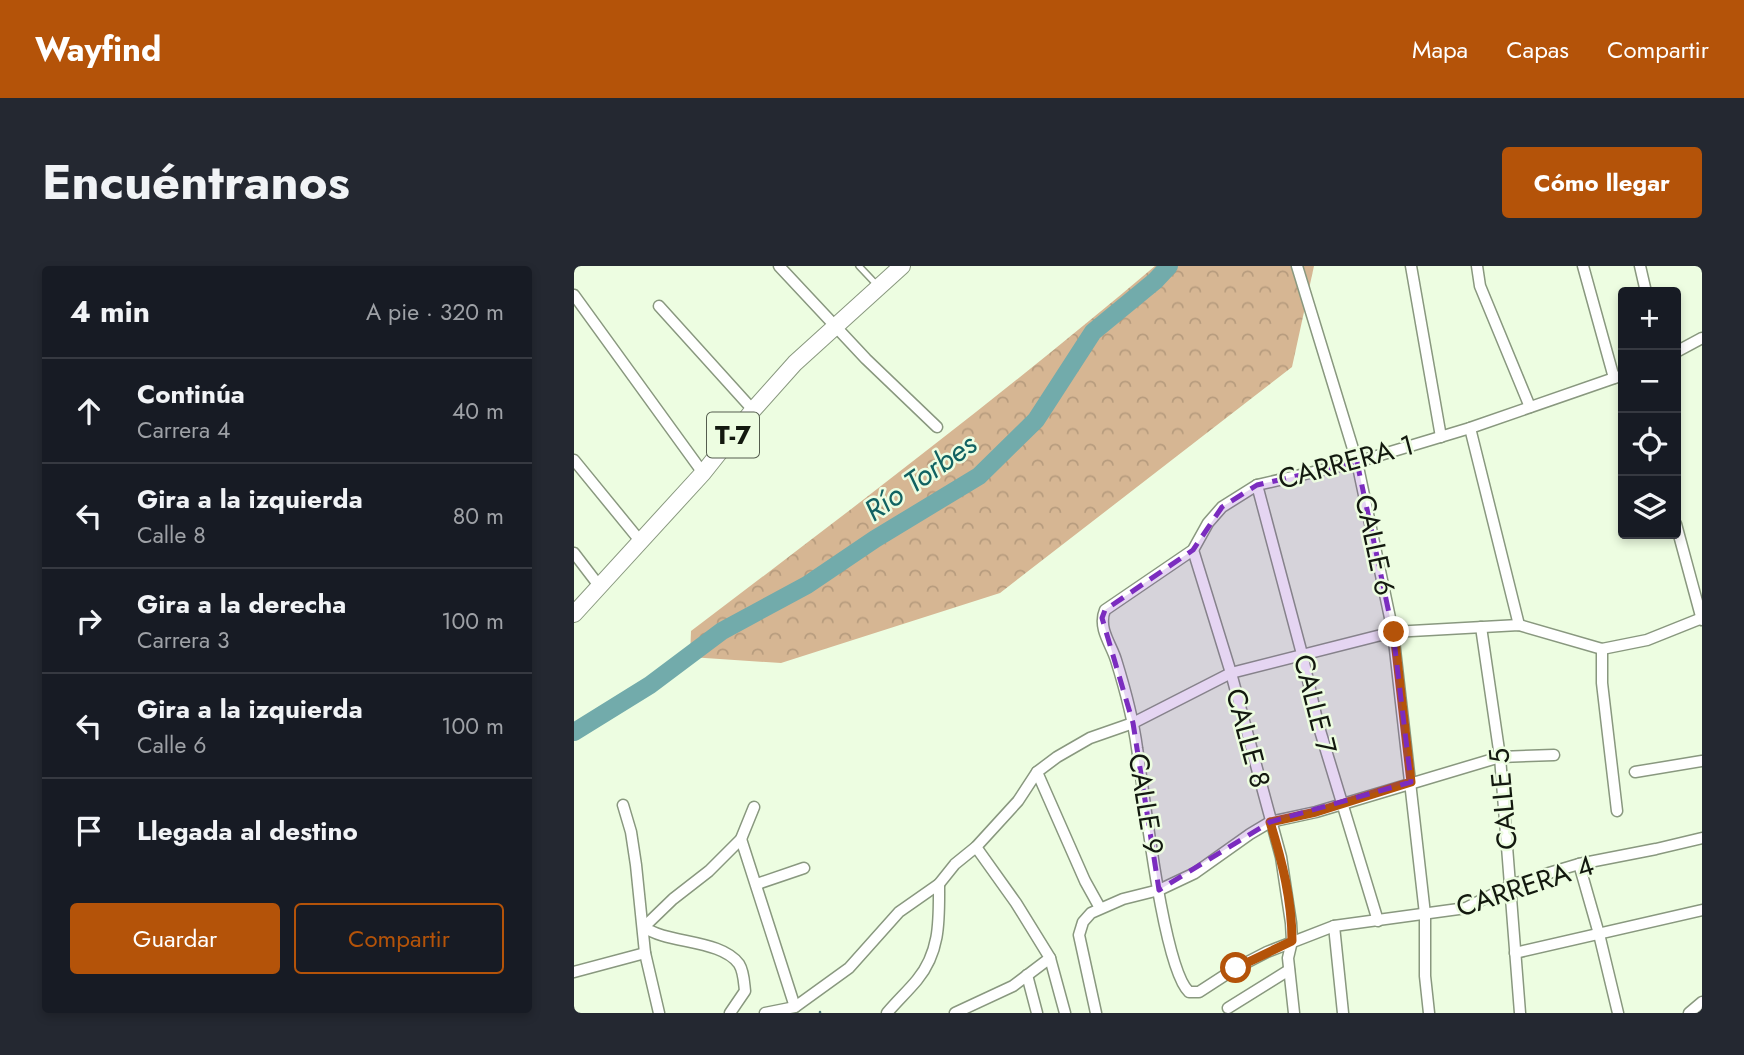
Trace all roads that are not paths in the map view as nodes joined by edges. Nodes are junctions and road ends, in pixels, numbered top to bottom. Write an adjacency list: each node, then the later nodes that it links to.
1 (779, 266): 13 (street)
2 (859, 266): 9 (lane)
3 (902, 266): 9 (main road, T-7)
4 (1297, 266): 23 (street, CALLE 6)
5 (1411, 266): 21 (street)
6 (1476, 266): 17 (street)
7 (1583, 266): 16 (street)
8 (1640, 266): 10 (street)
9 (878, 287): 13 (main road, T-7)
10 (1645, 287)
11 (574, 295): 24 (street)
12 (659, 306): 18 (street)
13 (835, 326): 18 (main road, T-7); 19 (street)
14 (1702, 338): 15 (street)
15 (1680, 350)
16 (1618, 376): 17 (street, CARRERA 1)
17 (1530, 407): 20 (street, CARRERA 1)
18 (753, 410): 24 (main road, T-7)
19 (937, 427)
20 (1470, 428): 21 (street, CARRERA 1); 34 (street)
21 (1441, 437): 23 (street, CARRERA 1)
22 (574, 460): 27 (street)
23 (1357, 462): 25 (street, CARRERA 1); 36 (street, CALLE 6)
24 (703, 473): 27 (main road, T-7)
25 (1257, 485): 28 (street, CARRERA 1); 38 (street, CALLE 7)
26 (1680, 539): 33 (street)
27 (642, 542): 30 (main road, T-7)
28 (1193, 550): 31 (street, CARRERA 1); 39 (street, CALLE 8)
29 (574, 553): 30 (street)
30 (600, 587): 32 (main road, T-7)
31 (1105, 610): 40 (street, CALLE 9)
32 (574, 614)
33 (1702, 619): 37 (street)
34 (1519, 625): 35 (street); 37 (street)
35 (1481, 627): 36 (street); 42 (street, CALLE 5)
36 (1394, 632): 38 (street); 46 (street, CALLE 6)
37 (1602, 649): 50 (street)
38 (1302, 654): 39 (street); 48 (street, CALLE 7)
39 (1231, 673): 40 (street); 51 (street, CALLE 8)
40 (1133, 723): 44 (street); 60 (street, CALLE 9)
41 (1554, 755): 42 (street)
42 (1500, 757): 46 (street); 59 (street, CALLE 5)
43 (1702, 761): 45 (street)
44 (1037, 772): 54 (street); 61 (street)
45 (1635, 772)
46 (1411, 782): 48 (street); 63 (street, CALLE 6)
47 (624, 805): 66 (street)
48 (1341, 805): 51 (street); 64 (street, CALLE 7)
49 (754, 807): 53 (street)
50 (1616, 811)
51 (1270, 822): 60 (street); 68 (street, CALLE 8)
52 (1702, 838): 55 (street, CARRERA 4)
53 (741, 839): 57 (street); 66 (street)
54 (976, 847): 58 (street); 71 (street)
55 (1579, 864): 59 (street, CARRERA 4); 67 (street)
56 (804, 868): 57 (street)
57 (757, 884): 77 (street)
58 (939, 884): 77 (street); 82 (street)
59 (1511, 885): 63 (street, CARRERA 4); 70 (street, CALLE 5)
60 (1159, 890): 61 (street); 75 (street, CALLE 9)
61 (1100, 908): 86 (street)
62 (1702, 910): 67 (street)
63 (1424, 914): 64 (street, CARRERA 4); 89 (street, CALLE 6)
64 (1378, 921): 65 (street, CARRERA 4)
65 (1334, 926): 68 (street, CARRERA 4); 88 (street)
66 (644, 927): 69 (street); 80 (street)
67 (1600, 934): 70 (street); 91 (street)
68 (1292, 941): 72 (street, CALLE 8); 75 (street, CARRERA 4)
69 (645, 953): 73 (street); 79 (street)
70 (1515, 953): 90 (street, CALLE 5)
71 (1050, 958): 74 (street); 85 (street)
72 (1289, 970): 78 (street); 87 (street, CALLE 8)
73 (574, 972)
74 (1027, 975): 83 (street); 84 (street)
75 (1194, 993)
76 (1702, 1002): 92 (street)
77 (795, 1007): 81 (street)
78 (1228, 1008)
79 (659, 1013)
80 (730, 1013)
81 (765, 1013)
82 (887, 1013)
83 (955, 1013)
84 (1037, 1013)
85 (1065, 1013)
86 (1096, 1013)
87 (1294, 1013)
88 (1343, 1013)
89 (1429, 1013)
90 (1521, 1013)
91 (1618, 1013)
92 (1689, 1013)

